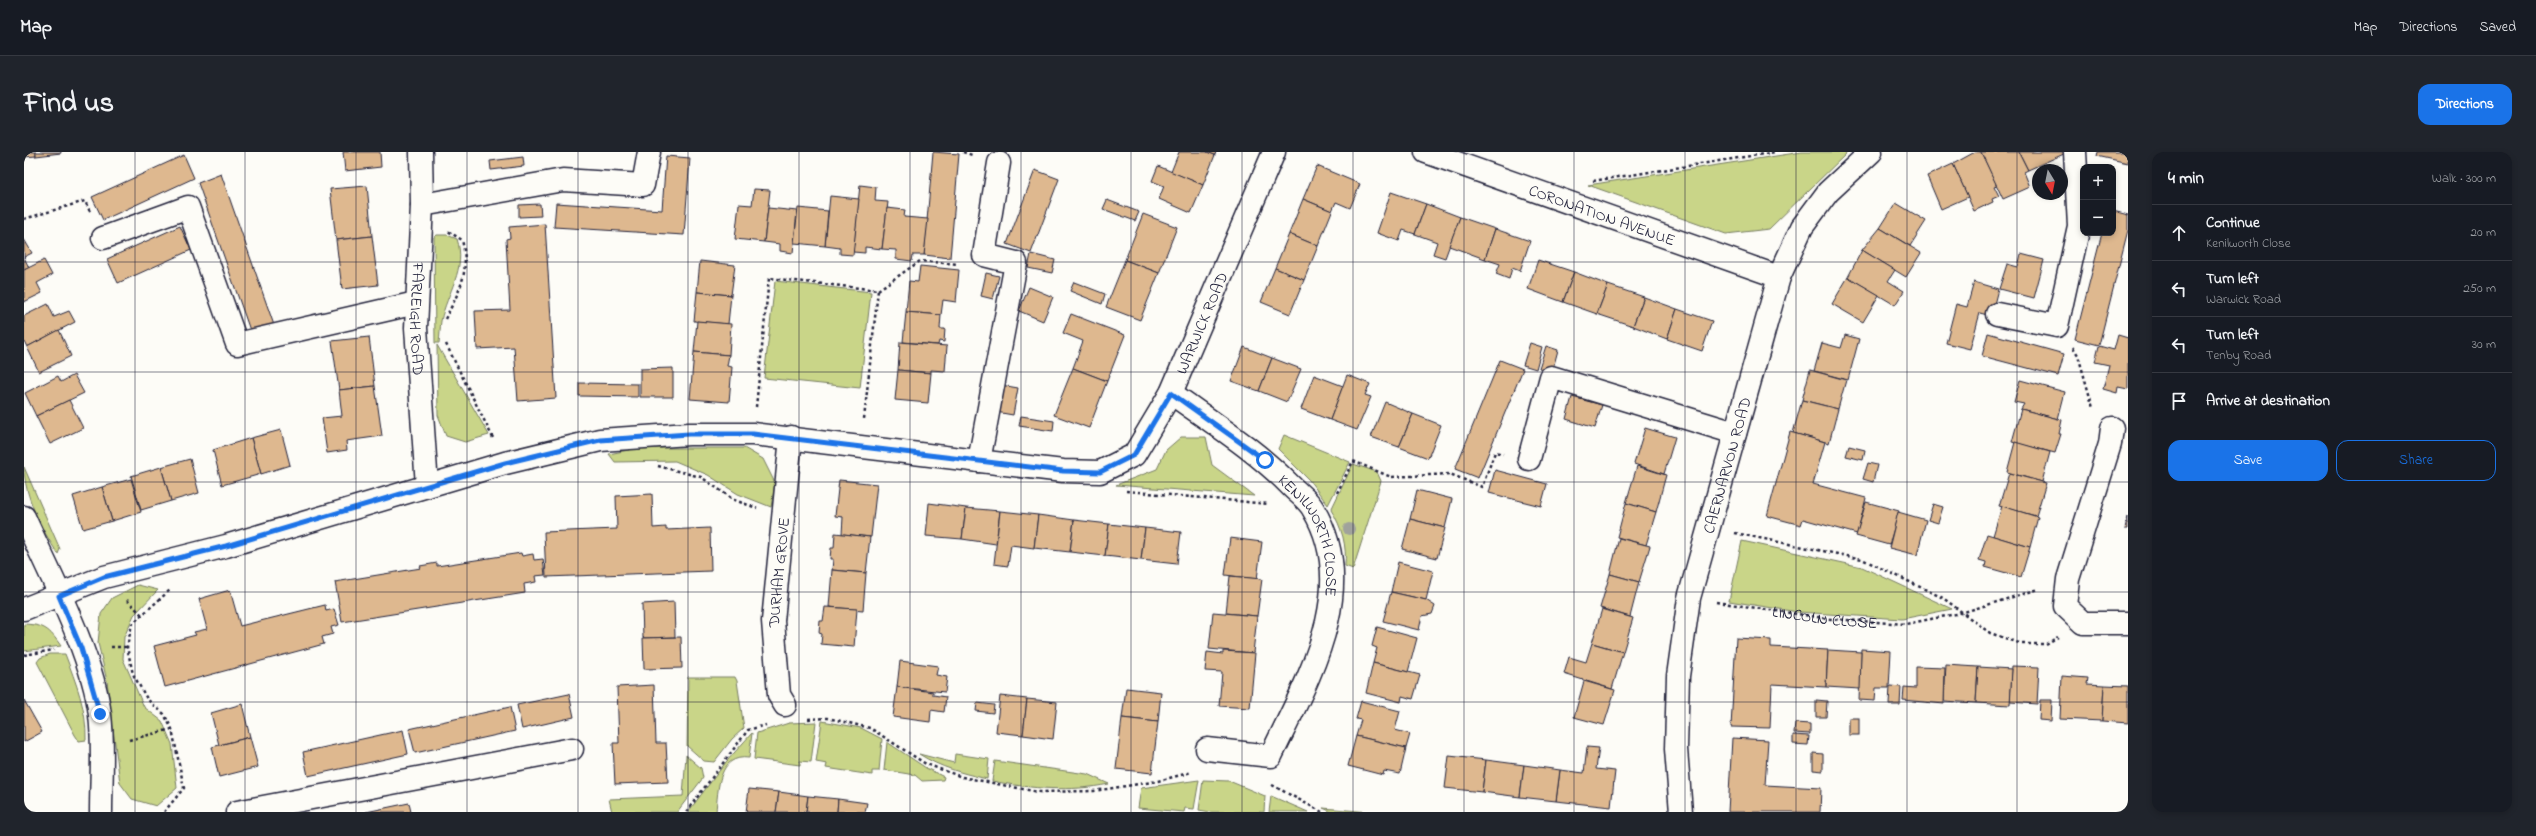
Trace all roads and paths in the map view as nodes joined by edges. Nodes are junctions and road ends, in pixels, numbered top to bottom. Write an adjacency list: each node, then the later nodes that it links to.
1 (421, 152): 10 (street, FARLEIGH ROAD)
2 (648, 152): 10 (street)
3 (1274, 152): 21 (street, WARWICK ROAD)
4 (1426, 152): 14 (street, CORONATION AVENUE)
5 (1776, 152): 9 (path)
6 (1871, 152): 14 (street, CAERNARVON ROAD)
7 (2075, 152): 18 (street)
8 (999, 163): 28 (street)
9 (1588, 182)
10 (428, 205): 16 (street, FARLEIGH ROAD); 19 (path)
11 (24, 219): 12 (path)
12 (103, 238): 16 (street)
13 (960, 264): 15 (path)
14 (1779, 277): 22 (street, CAERNARVON ROAD)
15 (878, 290): 23 (path); 26 (path)
16 (416, 303): 31 (street, FARLEIGH ROAD)
17 (1997, 314): 18 (street)
18 (2056, 326): 24 (path)
19 (445, 327)
20 (445, 341): 29 (path)
21 (1171, 393): 28 (street, WARWICK ROAD); 35 (street, KENILWORTH CLOSE)
22 (1735, 433): 27 (street); 36 (street, CAERNARVON ROAD)
23 (753, 434): 25 (street, WARWICK ROAD); 29 (street, WARWICK ROAD)
24 (2111, 436): 37 (street)
25 (791, 437): 26 (street, WARWICK ROAD); 33 (street, DURHAM GROVE)
26 (861, 446): 28 (street, WARWICK ROAD)
27 (1529, 459): 35 (path)
28 (979, 460)
29 (505, 463): 31 (street, WARWICK ROAD)
30 (650, 466): 33 (path)
31 (427, 486): 39 (street, WARWICK ROAD)
32 (1120, 491): 35 (path)
33 (782, 516): 45 (street, DURHAM GROVE)
34 (24, 517): 39 (street)
35 (1317, 517): 51 (street, KENILWORTH CLOSE)
36 (1709, 528): 40 (street, CAERNARVON ROAD); 42 (path)
37 (2068, 579): 42 (path, LINCOLN CLOSE); 43 (street)
38 (176, 585): 48 (path)
39 (59, 596): 41 (street, WARWICK ROAD); 49 (street)
40 (1689, 598): 42 (path, LINCOLN CLOSE); 60 (street, CAERNARVON ROAD)
41 (24, 609)
42 (1961, 613): 43 (path)
43 (2083, 623): 44 (street)
44 (2128, 623)
45 (785, 705)
46 (806, 719): 52 (path)
47 (769, 724): 58 (path)
48 (172, 729): 49 (path); 56 (path)
49 (102, 744): 55 (street)
50 (572, 749): 54 (street)
51 (1207, 749)
52 (1196, 771)
53 (1265, 781): 59 (path)
54 (322, 804): 57 (street)
55 (101, 812)
56 (164, 812)
57 (237, 812)
58 (686, 812)
59 (1322, 812)
60 (1681, 812)

